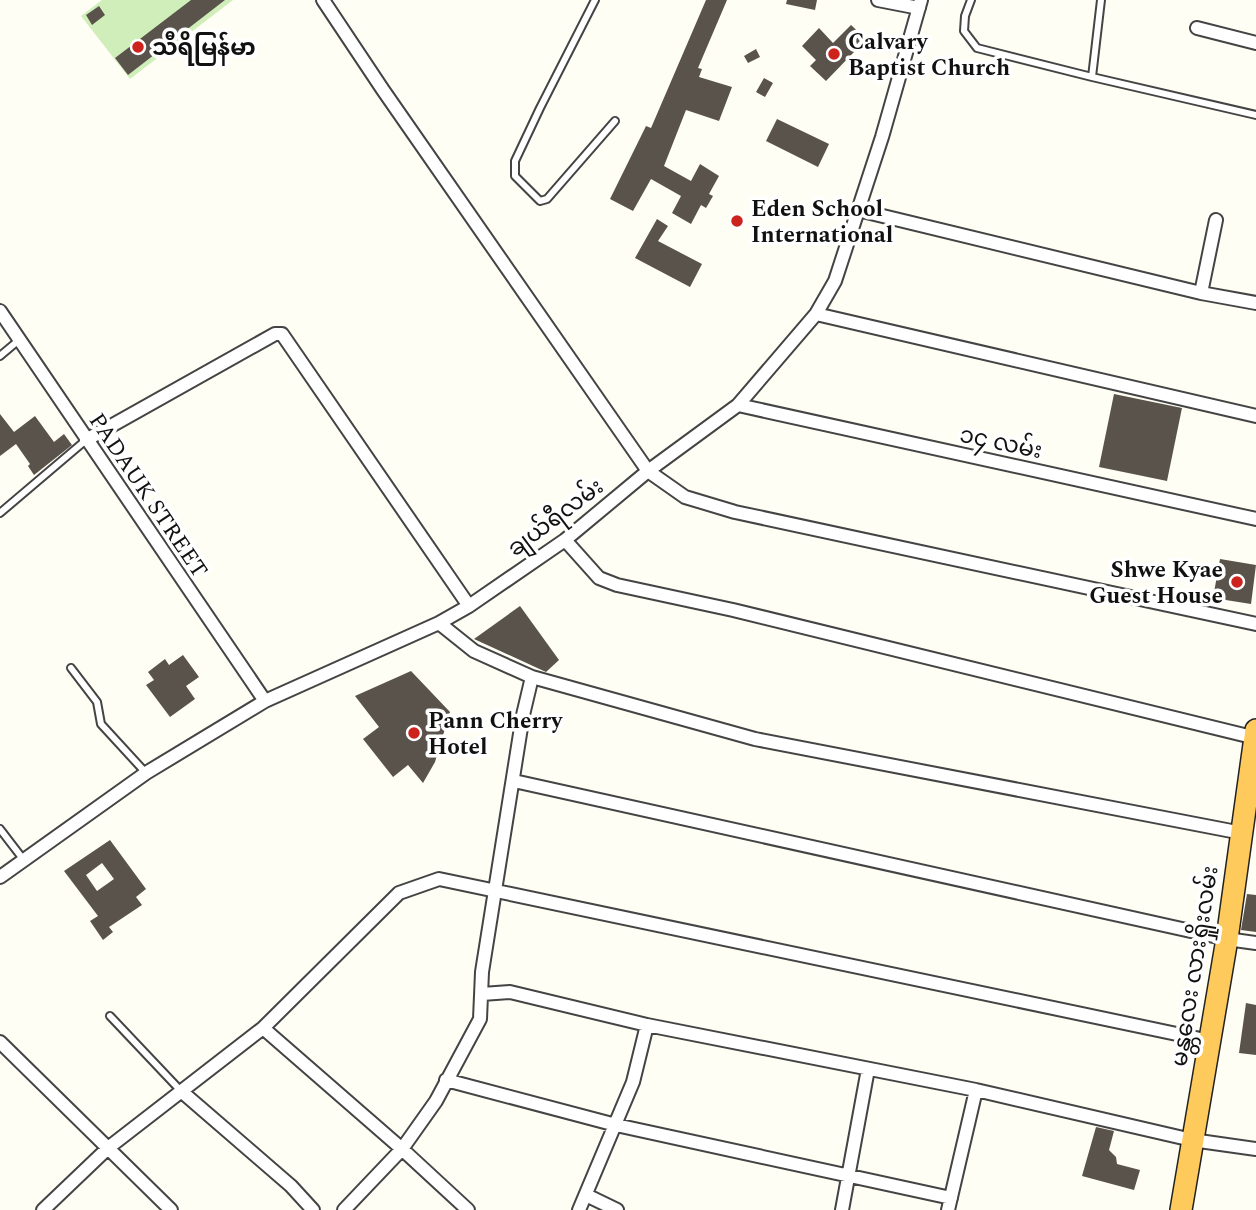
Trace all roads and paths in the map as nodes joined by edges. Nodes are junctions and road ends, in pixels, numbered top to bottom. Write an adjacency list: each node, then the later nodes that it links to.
1 (323, 0): 23 (street)
2 (595, 0): 11 (lane)
3 (878, 0): 6 (street)
4 (971, 0): 9 (lane)
5 (1100, 1): 9 (lane)
6 (920, 4): 12 (street, ချယ်ရီလမ်း)
7 (1197, 28): 8 (street)
8 (1256, 43)
9 (1092, 78): 10 (lane)
10 (1256, 115)
11 (615, 121)
12 (858, 210): 14 (street); 17 (street, ချယ်ရီလမ်း)
13 (1216, 220): 14 (street)
14 (1201, 293): 15 (street)
15 (1256, 303)
16 (0, 311): 18 (street, PADAUK STREET)
17 (816, 314): 20 (street, ချယ်ရီလမ်း); 21 (street)
18 (19, 340): 19 (lane); 22 (street, PADAUK STREET)
19 (0, 356)
20 (738, 405): 23 (street, ချယ်ရီလမ်း); 25 (street, ၁၄ လမ်း)
21 (1256, 416)
22 (86, 440): 24 (lane); 27 (street); 32 (street, PADAUK STREET)
23 (648, 471): 26 (street, ချယ်ရီလမ်း); 29 (street)
24 (0, 513)
25 (1256, 519)
26 (565, 540): 27 (street, ချယ်ရီလမ်း); 33 (street)
27 (469, 606): 28 (street, ချယ်ရီလမ်း)
28 (439, 623): 31 (street); 32 (street, ချယ်ရီလမ်း)
29 (1256, 624)
30 (71, 668): 34 (lane)
31 (531, 677): 35 (street); 37 (street)
32 (265, 701): 34 (street, ချယ်ရီလမ်း)
33 (1256, 735): 37 (highway, မန္တလေး လားရှိုးလမ်း)
34 (146, 773): 38 (street, ချယ်ရီလမ်း)
35 (513, 781): 40 (street); 41 (street)
36 (0, 829): 38 (lane)
37 (1242, 833): 41 (highway, မန္တလေး လားရှိုးလမ်း)
38 (23, 859): 39 (street, ချယ်ရီလမ်း)
39 (0, 877)
40 (495, 890): 43 (street); 46 (street); 47 (street)
41 (1227, 939): 42 (street); 47 (highway, မန္တလေး လားရှိုးလမ်း)
42 (1256, 943)
43 (482, 994): 45 (street); 50 (street)
44 (110, 1016): 52 (lane)
45 (647, 1025): 49 (street); 53 (street)
46 (263, 1028): 52 (street); 56 (street)
47 (1210, 1041): 54 (highway, မန္တလေး လားရှိုးလမ်း)
48 (0, 1042): 55 (street)
49 (867, 1069): 51 (street); 58 (street)
50 (446, 1080): 53 (street); 56 (street)
51 (976, 1090): 54 (street); 60 (street)
52 (181, 1091): 55 (street); 63 (street)
53 (616, 1125): 58 (street); 59 (street)
54 (1192, 1140): 57 (street); 69 (highway, မန္တလေး လားရှိုးလမ်း)
55 (108, 1148): 61 (street); 62 (street)
56 (402, 1149): 64 (street); 65 (street)
57 (1256, 1149)
58 (849, 1174): 60 (street); 68 (street)
59 (586, 1195): 66 (street); 67 (street)
60 (950, 1204)
61 (43, 1210)
62 (172, 1210)
63 (313, 1210)
64 (344, 1210)
65 (468, 1210)
66 (579, 1210)
67 (618, 1210)
68 (842, 1210)
69 (1181, 1210)

